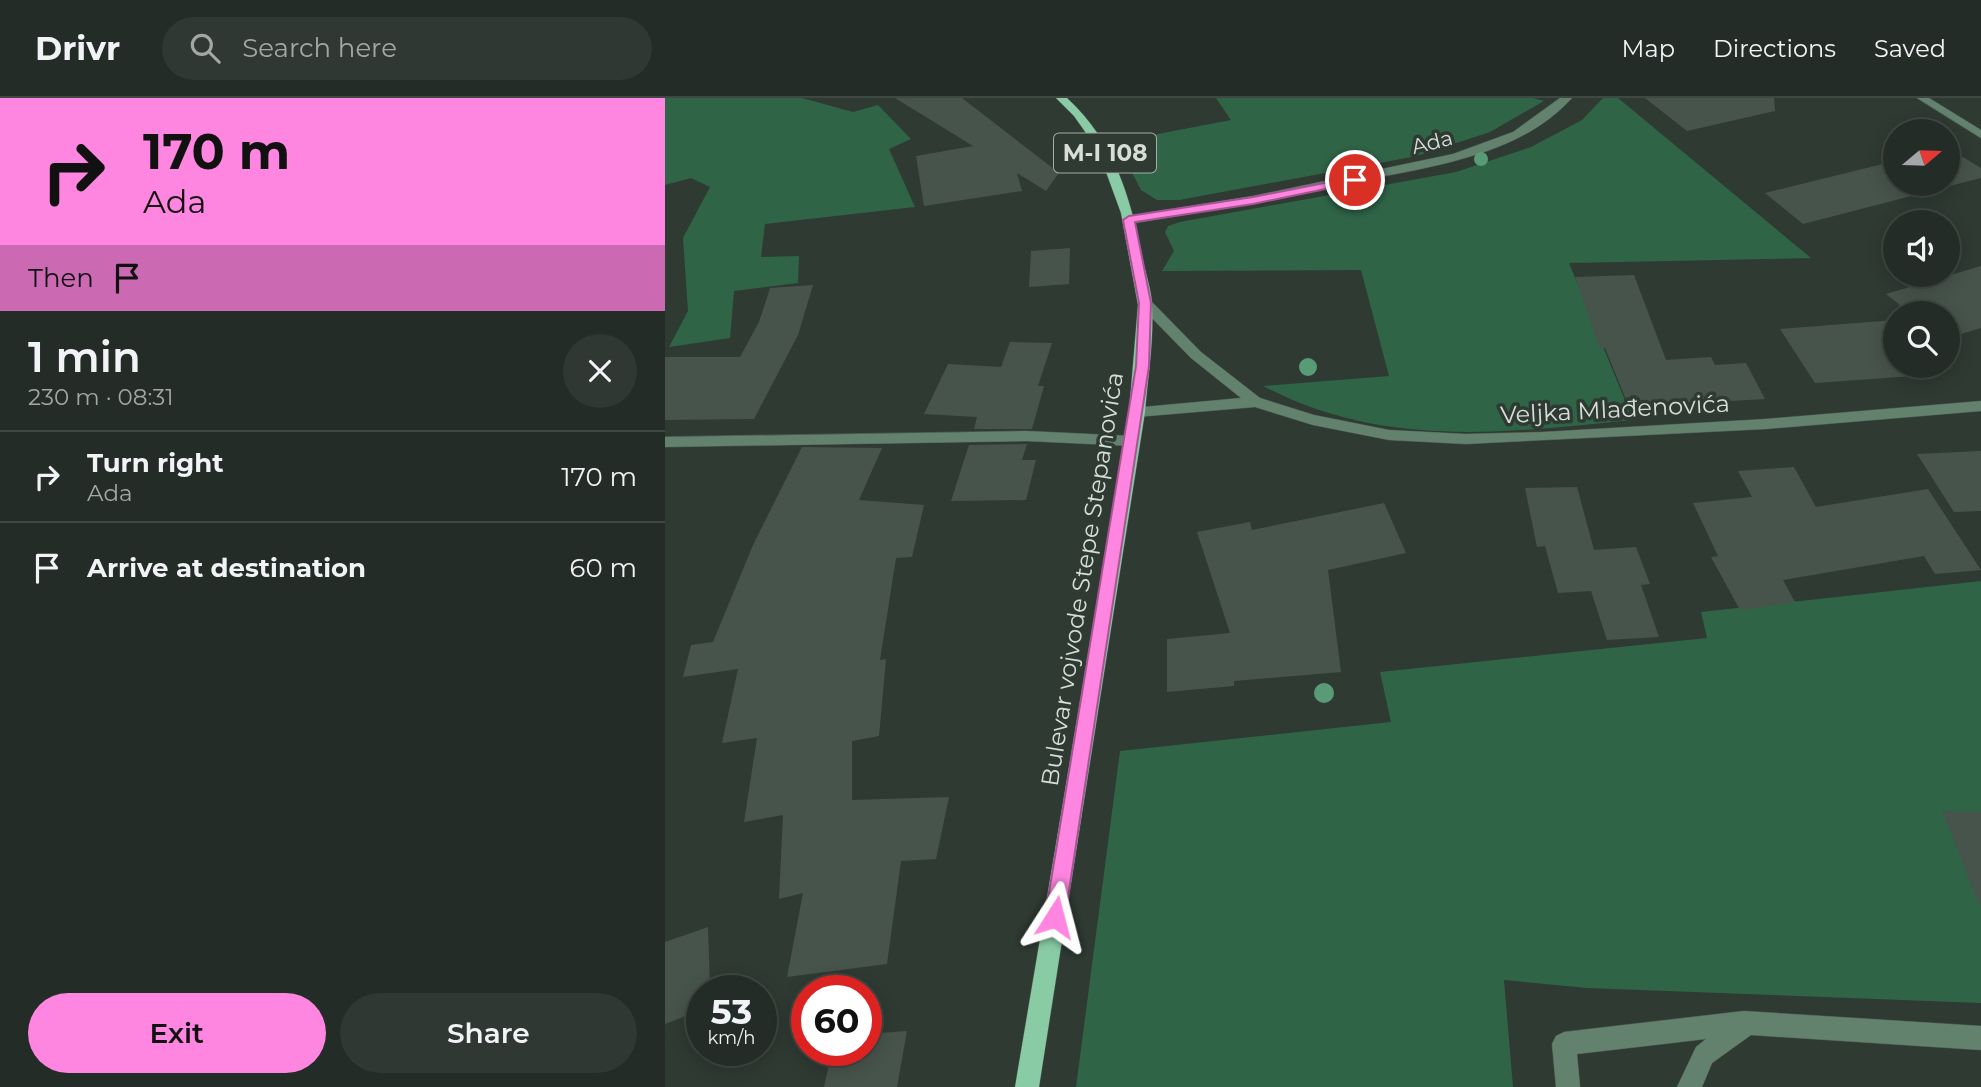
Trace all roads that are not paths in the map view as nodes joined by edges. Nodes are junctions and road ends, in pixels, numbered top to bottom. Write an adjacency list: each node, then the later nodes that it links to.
1 (1061, 98): 5 (main road, Bulevar vojvode Stepe Stepanovića / M-I 108)
2 (1567, 98): 5 (street, Ada)
3 (1922, 98): 4 (street)
4 (1981, 135)
5 (1129, 220): 6 (main road, Bulevar vojvode Stepe Stepanovića / M-I 108)
6 (1145, 303): 7 (street, Veljka Mlađenovića); 9 (main road, Bulevar vojvode Stepe Stepanovića / M-I 108)
7 (1255, 402): 8 (street, Veljka Mlađenovića); 9 (street, Veljka Mlađenovića)
8 (1981, 406)
9 (1137, 412): 10 (main road, Bulevar vojvode Stepe Stepanovića / M-I 108)
10 (1132, 440): 11 (street); 14 (main road, Bulevar vojvode Stepe Stepanovića / M-I 108)
11 (665, 442)
12 (1748, 1023): 13 (street); 15 (street); 16 (street)
13 (1981, 1038)
14 (1027, 1087)
15 (1568, 1087)
16 (1689, 1087)

